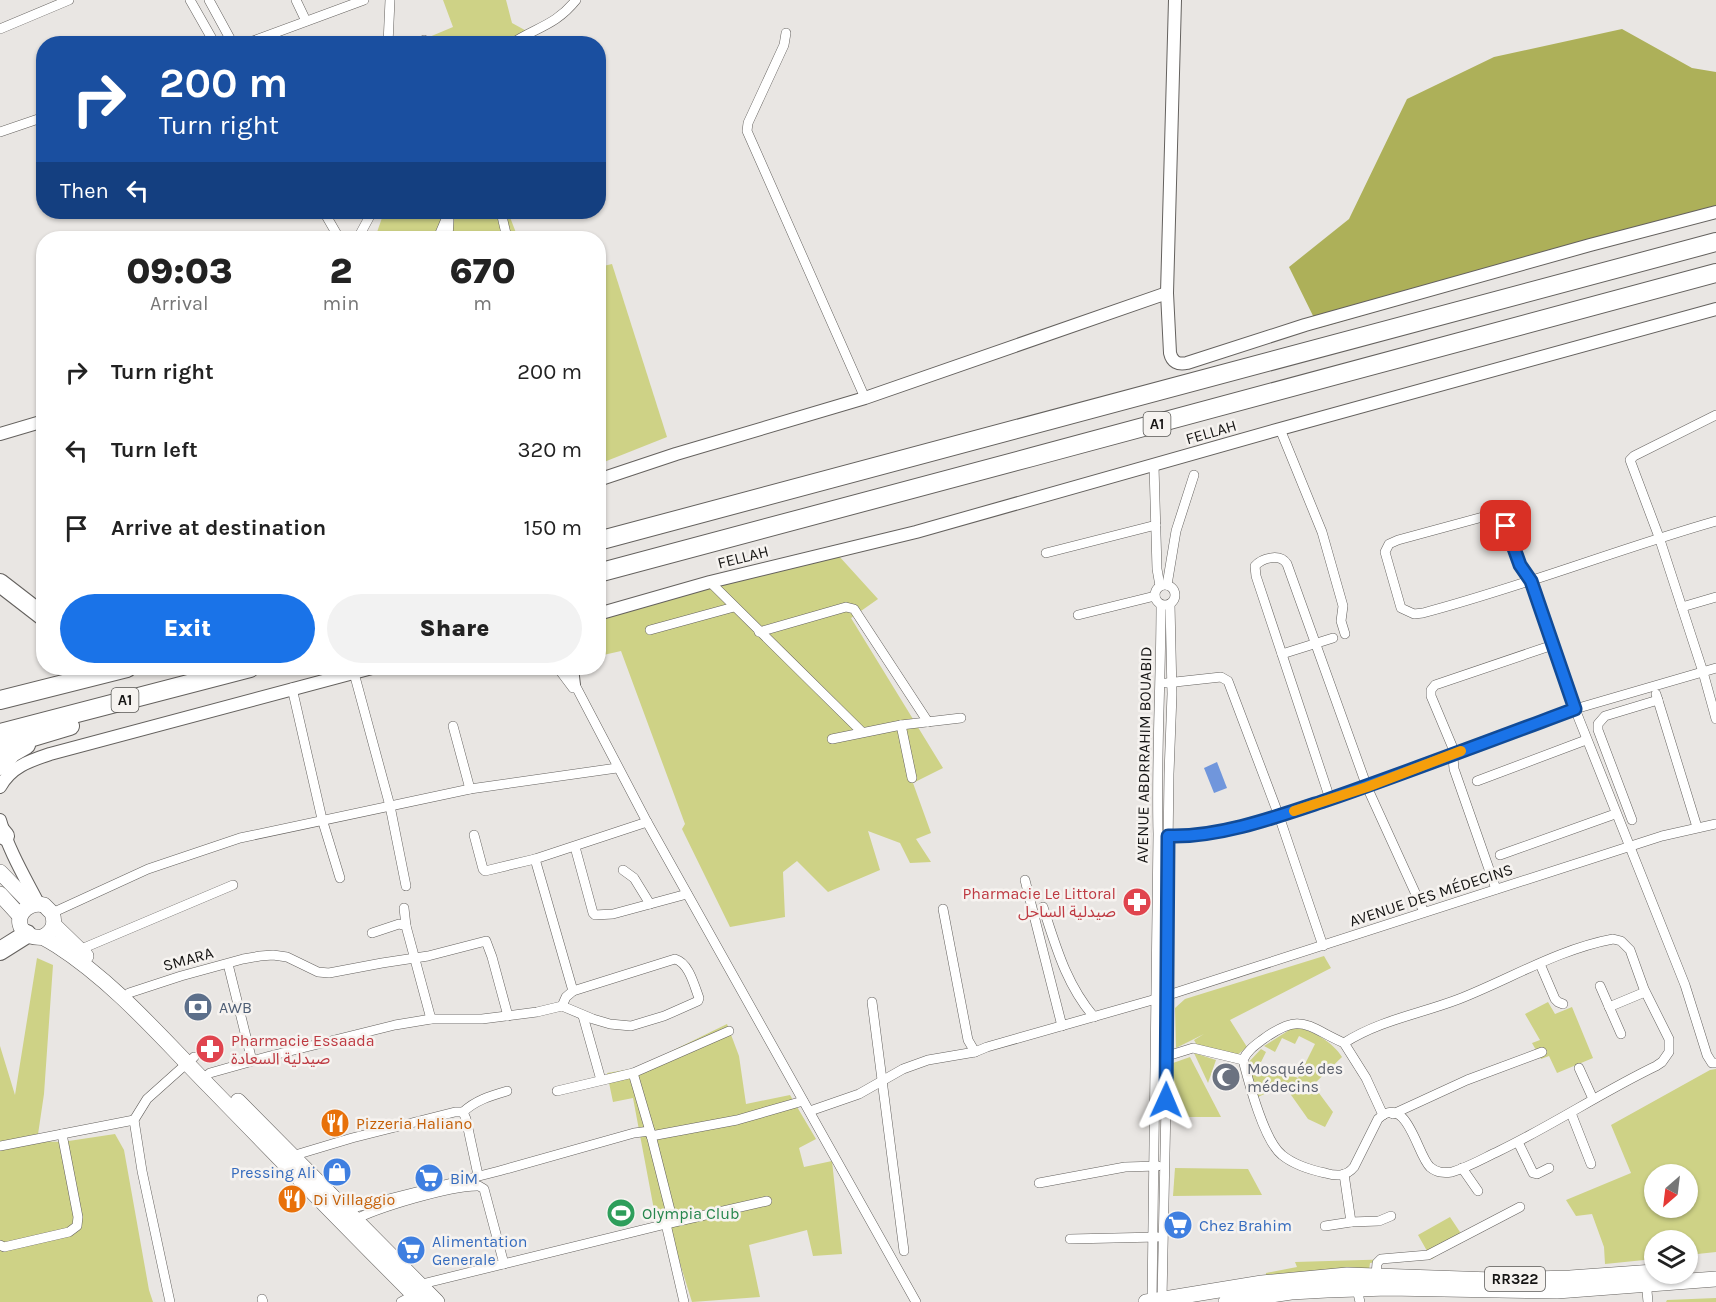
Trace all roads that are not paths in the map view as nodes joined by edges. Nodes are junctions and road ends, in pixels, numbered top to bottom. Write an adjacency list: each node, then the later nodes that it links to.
1 (69, 0): 10 (street)
2 (190, 0): 12 (street)
3 (209, 0): 13 (street)
4 (296, 0): 9 (street)
5 (364, 0): 9 (street)
6 (390, 0): 15 (street)
7 (576, 0): 16 (street)
8 (1175, 0): 22 (street)
9 (306, 21): 14 (street)
10 (0, 28)
11 (786, 33): 24 (street)
12 (210, 36)
13 (228, 36)
14 (266, 36)
15 (388, 36)
16 (526, 36)
17 (36, 120): 18 (street)
18 (0, 132)
19 (1716, 212): 22 (street)
20 (1716, 242): 35 (highway, A1)
21 (1716, 273): 37 (highway, A1)
22 (1167, 293): 24 (street)
23 (1716, 309): 27 (street, FELLAH)
24 (865, 398): 31 (street)
25 (1716, 415): 34 (street)
26 (36, 423): 28 (street)
27 (1280, 429): 29 (street, FELLAH); 51 (street)
28 (0, 434)
29 (1154, 466): 33 (street); 39 (street, FELLAH)
30 (1194, 475): 41 (street)
31 (606, 477)
32 (1716, 521): 34 (street)
33 (1156, 525): 36 (street); 41 (street)
34 (1659, 537): 38 (street); 45 (street)
35 (606, 539)
36 (1046, 552)
37 (606, 571)
38 (1531, 581): 38 (street); 54 (street)
39 (710, 582): 44 (street); 47 (street, FELLAH)
40 (0, 583): 46 (highway)
41 (1164, 586): 43 (street); 43 (street)
42 (1716, 597): 45 (street)
43 (1162, 602): 48 (street); 65 (street, AVENUE ABDRRAHIM BOUABID); 66 (street, AVENUE ABDRRAHIM BOUABID)
44 (734, 607): 49 (street); 50 (street)
45 (1682, 607): 57 (street)
46 (36, 611)
47 (606, 613)
48 (1078, 615)
49 (650, 630)
50 (759, 632): 76 (street); 80 (street)
51 (1344, 634)
52 (1334, 638): 53 (street)
53 (1314, 644): 55 (street); 55 (street); 93 (street)
54 (1553, 645): 73 (street); 85 (street)
55 (1282, 654): 95 (street)
56 (1716, 668): 57 (street)
57 (1703, 672): 67 (street); 75 (street)
58 (99, 675): 71 (highway, A1)
59 (223, 675): 69 (highway, A1)
60 (346, 675): 68 (street)
61 (355, 675): 96 (street)
62 (564, 675): 70 (street)
63 (570, 675): 70 (street)
64 (573, 675): 70 (street)
65 (1172, 682): 66 (street); 89 (street, AVENUE ABDRRAHIM BOUABID); 98 (street)
66 (1161, 683): 88 (street, AVENUE ABDRRAHIM BOUABID)
67 (1654, 686): 72 (street); 73 (street)
68 (292, 688): 92 (street); 99 (street)
69 (169, 689): 79 (highway); 81 (highway, A1)
70 (576, 690): 87 (street)
71 (0, 700)
72 (1658, 700): 100 (street); 103 (street)
73 (1575, 709): 83 (street); 85 (street)
74 (961, 718): 76 (street)
75 (1716, 719)
76 (928, 722): 77 (street)
77 (901, 725): 80 (street); 90 (street)
78 (453, 726): 94 (street)
79 (50, 732): 84 (highway); 86 (highway)
80 (862, 732): 82 (street)
81 (0, 733)
82 (832, 739)
83 (1586, 740): 91 (street); 97 (street)
84 (0, 747)
85 (1452, 754): 93 (street); 117 (street)
86 (0, 766)
87 (617, 768): 94 (street); 101 (street)
88 (1157, 774): 89 (street); 105 (street, AVENUE ABDRRAHIM BOUABID)
89 (1169, 774): 105 (street, AVENUE ABDRRAHIM BOUABID)
90 (912, 778)
91 (1478, 780)
92 (0, 787)
93 (1367, 787): 95 (street); 124 (street)
94 (470, 789): 96 (street)
95 (1330, 799): 98 (street)
96 (390, 806): 99 (street); 116 (street)
97 (1615, 814): 108 (street); 109 (street)
98 (1278, 816): 105 (street); 130 (street)
99 (322, 819): 113 (street); 125 (street)
100 (1632, 820)
101 (646, 822): 107 (street); 119 (street)
102 (1716, 826): 103 (street, AVENUE DES MÉDECINS)
103 (1697, 827): 108 (street, AVENUE DES MÉDECINS)
104 (2, 829): 126 (street)
105 (1163, 835): 140 (street, AVENUE ABDRRAHIM BOUABID); 141 (street, AVENUE ABDRRAHIM BOUABID)
106 (474, 836): 110 (street)
107 (575, 847): 110 (street); 120 (street)
108 (1628, 847): 117 (street, AVENUE DES MÉDECINS); 161 (street)
109 (1500, 855)
110 (535, 859): 137 (street)
111 (623, 870): 120 (street)
112 (0, 872): 126 (main road)
113 (340, 878)
114 (1025, 880): 150 (street)
115 (233, 885): 131 (street)
116 (406, 886)
117 (1496, 890): 124 (street, AVENUE DES MÉDECINS)
118 (0, 894): 126 (main road)
119 (687, 894): 120 (street); 170 (street)
120 (650, 904)
121 (1043, 907): 148 (street)
122 (404, 908): 127 (street)
123 (943, 909): 154 (street)
124 (1424, 912): 130 (street, AVENUE DES MÉDECINS)
125 (53, 919): 126 (main road); 126 (main road); 131 (main road)
126 (30, 920): 129 (highway); 132 (highway); 157 (main road)
127 (406, 926): 128 (street); 133 (street)
128 (372, 933)
129 (0, 939)
130 (1323, 946): 140 (street, AVENUE DES MÉDECINS)
131 (79, 950): 139 (main road)
132 (0, 951)
133 (414, 957): 134 (street); 146 (street); 149 (street)
134 (228, 964): 139 (street, SMARA); 159 (street, SMARA)
135 (1540, 964): 138 (street); 143 (street); 153 (street)
136 (1600, 986): 145 (street)
137 (573, 991): 144 (street); 147 (street)
138 (1645, 992): 145 (street); 169 (street)
139 (129, 993): 157 (main road)
140 (1166, 995): 141 (street, AVENUE DES MÉDECINS); 156 (street, AVENUE ABDRRAHIM BOUABID)
141 (1156, 999): 148 (street, AVENUE DES MÉDECINS); 160 (street, AVENUE ABDRRAHIM BOUABID)
142 (872, 1002): 166 (street)
143 (1563, 1004)
144 (562, 1006): 146 (street); 147 (street)
145 (1609, 1007): 152 (street)
146 (508, 1016): 149 (street)
147 (583, 1016): 165 (street)
148 (1094, 1017): 150 (street, AVENUE DES MÉDECINS)
149 (431, 1019): 159 (street)
150 (1062, 1026): 154 (street, AVENUE DES MÉDECINS)
151 (729, 1031): 163 (street)
152 (1621, 1034)
153 (1344, 1043): 158 (street); 175 (street)
154 (975, 1052): 166 (street, AVENUE DES MÉDECINS)
155 (1542, 1052): 174 (street)
156 (1167, 1056): 158 (street); 160 (street); 183 (street, AVENUE ABDRRAHIM BOUABID)
157 (190, 1060): 164 (main road); 176 (street)
158 (1243, 1060): 186 (street)
159 (252, 1061): 164 (street)
160 (1156, 1061): 183 (street, AVENUE ABDRRAHIM BOUABID)
161 (1716, 1063)
162 (1579, 1068): 169 (street)
163 (633, 1073): 165 (street); 178 (street)
164 (206, 1076): 181 (main road); 193 (main road)
165 (601, 1080): 167 (street)
166 (882, 1082): 171 (street, AVENUE DES MÉDECINS); 201 (street)
167 (557, 1090)
168 (507, 1091): 172 (street)
169 (1593, 1099): 173 (street)
170 (803, 1101): 171 (street); 178 (street)
171 (810, 1111): 218 (street)
172 (463, 1112): 181 (street); 187 (street)
173 (1571, 1113): 179 (street); 182 (street)
174 (1393, 1114): 175 (street); 184 (street)
175 (1383, 1115): 186 (street)
176 (134, 1120): 177 (street); 215 (street)
177 (62, 1134): 180 (street); 200 (street)
178 (650, 1134): 187 (street); 195 (street)
179 (1518, 1142): 184 (street); 185 (street)
180 (0, 1146)
181 (292, 1156): 193 (main road)
182 (1592, 1164)
183 (1160, 1166): 188 (street); 197 (street, AVENUE ABDRRAHIM BOUABID); 198 (street, AVENUE ABDRRAHIM BOUABID)
184 (1462, 1168): 189 (street)
185 (1550, 1168)
186 (1344, 1174): 194 (street)
187 (478, 1175): 193 (street)
188 (1039, 1183)
189 (1478, 1191)
190 (767, 1201): 195 (street)
191 (1520, 1208): 205 (street)
192 (1391, 1216): 194 (street)
193 (345, 1217): 202 (street); 211 (main road)
194 (1351, 1222): 196 (street)
195 (669, 1223): 202 (street); 217 (street)
196 (1325, 1226)
197 (1163, 1236): 198 (street); 214 (street, AVENUE ABDRRAHIM BOUABID)
198 (1153, 1237): 199 (street); 214 (street, AVENUE ABDRRAHIM BOUABID)
199 (1070, 1239)
200 (0, 1245)
201 (904, 1251)
202 (504, 1264): 211 (street)
203 (1716, 1268): 204 (main road)
204 (1698, 1269)
205 (1376, 1275): 206 (main road, RR322); 214 (main road, RR322)
206 (1644, 1276)
207 (1644, 1277): 212 (main road, RR322)
208 (1698, 1278): 209 (main road, RR322)
209 (1716, 1279)
210 (1649, 1284): 220 (street)
211 (413, 1295): 216 (main road)
212 (1358, 1295): 213 (main road, RR322)
213 (1292, 1297): 219 (main road, RR322)
214 (1154, 1301)
215 (170, 1302)
216 (437, 1302)
217 (684, 1302)
218 (916, 1302)
219 (1226, 1302)
220 (1648, 1302)

